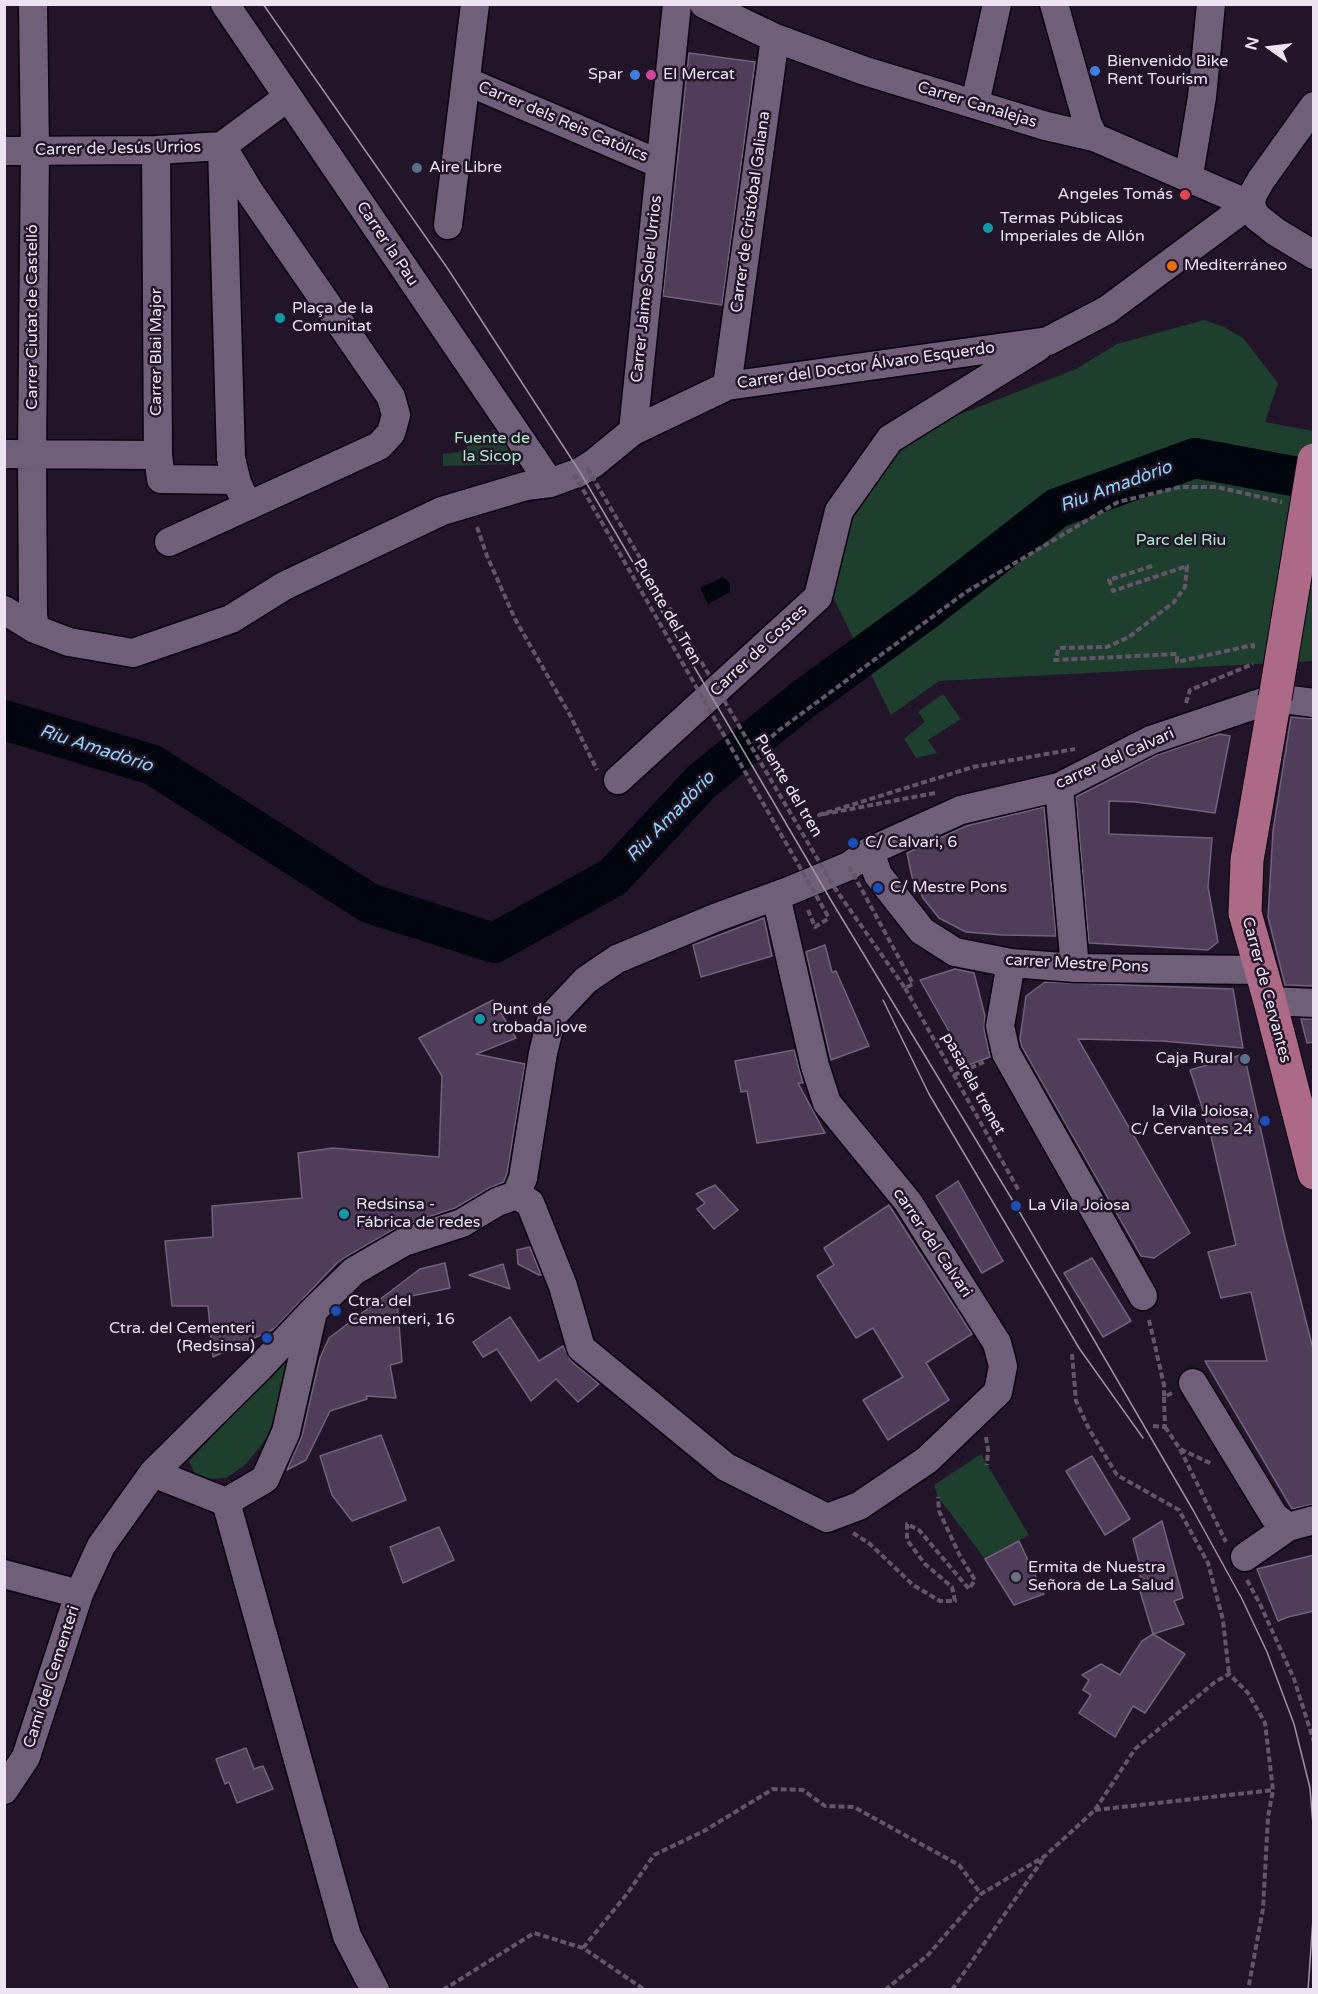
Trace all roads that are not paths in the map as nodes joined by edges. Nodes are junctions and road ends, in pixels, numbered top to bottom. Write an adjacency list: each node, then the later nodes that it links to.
1 (33, 4): 18 (street, Carrer Ciutat de Castelló)
2 (225, 4): 11 (street, Carrer la Pau)
3 (475, 4): 10 (street)
4 (677, 4): 19 (street, Carrer Jaime Soler Urrios)
5 (704, 4): 9 (street, Carrer Canalejas)
6 (997, 4): 12 (street)
7 (1054, 4): 14 (street)
8 (1211, 4): 20 (street)
9 (776, 38): 12 (street, Carrer Canalejas); 26 (street, Carrer de Cristóbal Galiana)
10 (465, 81): 19 (street, Carrer dels Reis Catòlics); 22 (street)
11 (288, 98): 15 (street, Carrer de Jesús Urrios); 31 (street, Carrer la Pau)
12 (975, 103): 14 (street, Carrer Canalejas)
13 (1314, 106): 21 (street)
14 (1094, 137): 20 (street, Carrer Canalejas)
15 (222, 146): 16 (street, Carrer de Jesús Urrios); 32 (street); 33 (street)
16 (156, 150): 18 (street, Carrer de Jesús Urrios); 29 (street, Carrer Blai Major)
17 (4, 151): 18 (street, Carrer de Jesús Urrios)
18 (35, 151): 28 (street, Carrer Ciutat de Castelló)
19 (660, 164): 27 (street, Carrer Jaime Soler Urrios)
20 (1191, 178): 21 (street, Carrer Canalejas)
21 (1257, 212): 23 (street); 24 (street); 25 (street, Carrer del Doctor Álvaro Esquerdo)
22 (448, 225)
23 (1314, 234)
24 (1314, 255)
25 (1048, 341): 26 (street, Carrer del Doctor Álvaro Esquerdo); 39 (street, Carrer de Costes)
26 (727, 386): 27 (street, Carrer del Doctor Álvaro Esquerdo)
27 (633, 431): 31 (street, Carrer del Doctor Álvaro Esquerdo)
28 (18, 454): 29 (street); 36 (street, Carrer Ciutat de Castelló)
29 (158, 455): 32 (street, Carrer Blai Major)
30 (1314, 460): 37 (main road, Carrer de Cervantes, bridge)
31 (570, 475): 36 (street, Carrer del Doctor Álvaro Esquerdo)
32 (236, 480): 33 (street)
33 (248, 506): 34 (street)
34 (169, 542)
35 (4, 610): 36 (street, Carrer del Doctor Álvaro Esquerdo)
36 (35, 629)
37 (1275, 698): 38 (street); 40 (street, carrer del Calvari); 45 (main road, Carrer de Cervantes)
38 (1314, 703)
39 (618, 780)
40 (1059, 787): 41 (street, carrer del Calvari); 44 (street)
41 (860, 859): 42 (street, carrer del Calvari); 43 (street, carrer Mestre Pons)
42 (776, 896): 48 (street); 48 (street, carrer del Calvari)
43 (1011, 963): 44 (street, carrer Mestre Pons); 49 (street)
44 (1075, 968): 45 (street, carrer Mestre Pons)
45 (1266, 985): 46 (street, carrer Mestre Pons); 47 (main road, Carrer de Cervantes)
46 (1314, 1003)
47 (1314, 1173)
48 (516, 1195): 50 (street, Camí del Cementeri)
49 (1143, 1296)
50 (313, 1311): 52 (street, Camí del Cementeri); 53 (street)
51 (1193, 1383): 54 (street)
52 (153, 1473): 53 (street); 57 (street, Camí del Cementeri)
53 (226, 1502): 59 (street)
54 (1301, 1524): 55 (street)
55 (1238, 1557)
56 (4, 1574): 57 (street)
57 (79, 1594): 58 (street, Camí del Cementeri)
58 (4, 1790)
59 (375, 1989)

